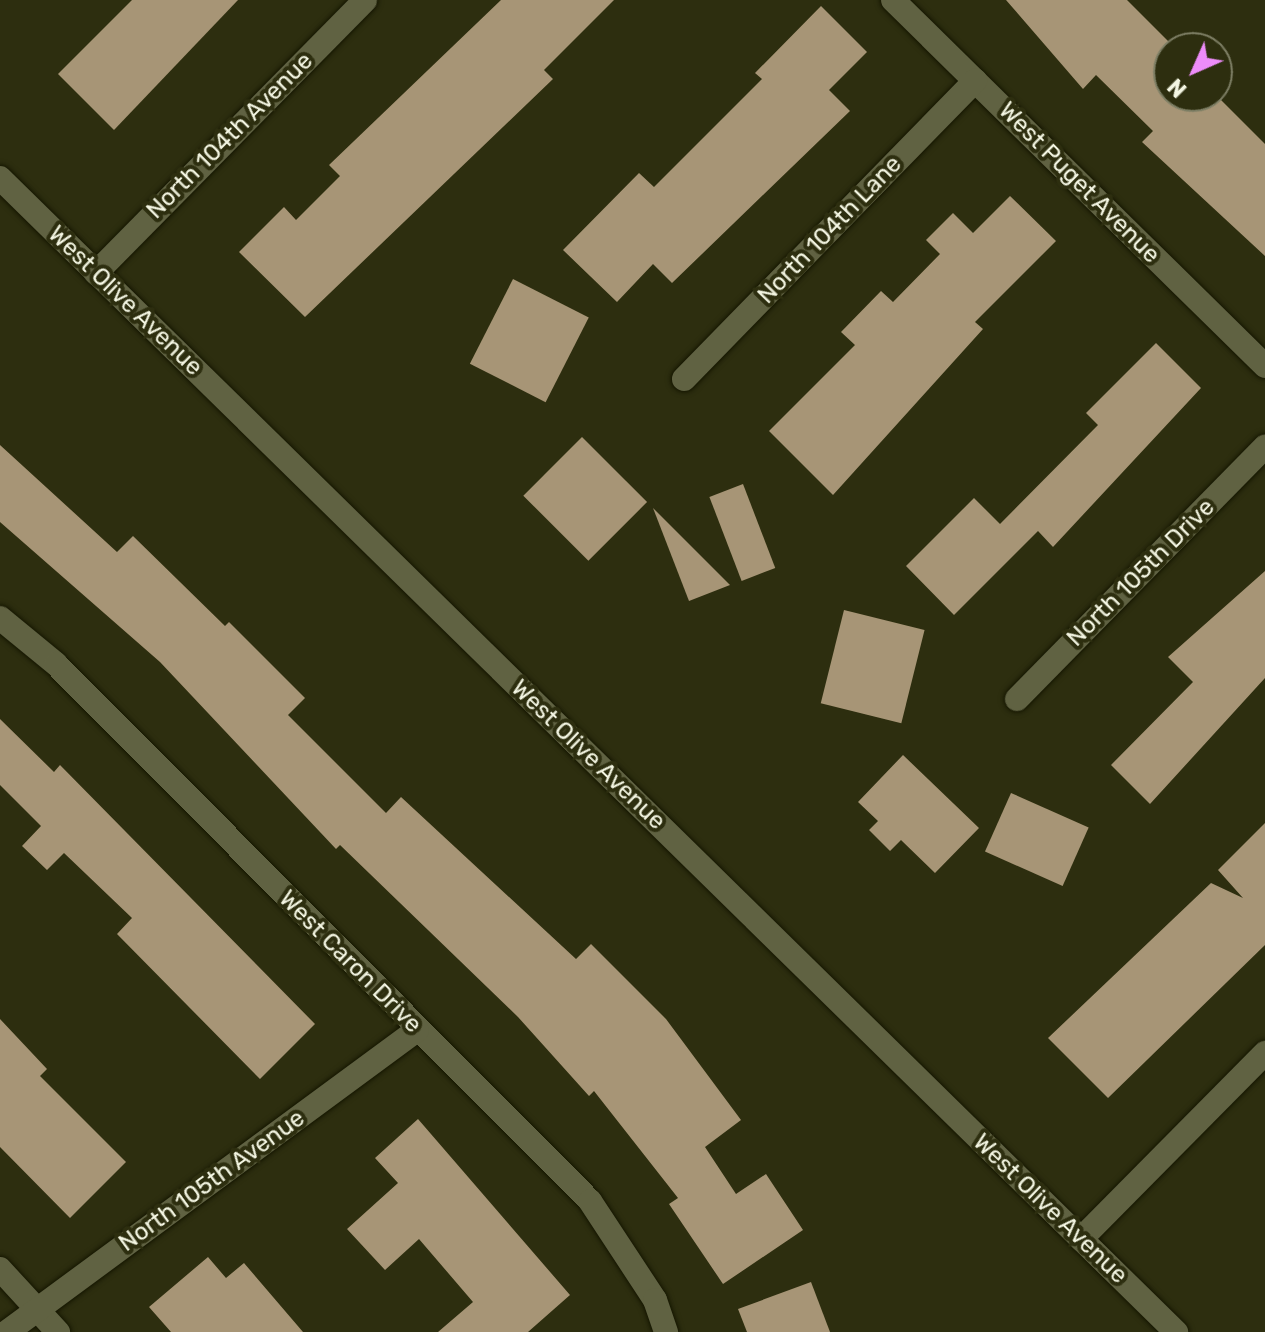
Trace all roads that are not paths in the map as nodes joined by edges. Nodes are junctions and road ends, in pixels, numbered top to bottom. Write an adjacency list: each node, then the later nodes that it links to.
1 (365, 0): 5 (street, North 104th Avenue)
2 (893, 0): 3 (street, West Puget Avenue)
3 (975, 81): 6 (street, West Puget Avenue); 7 (street, North 104th Lane)
4 (0, 178): 5 (street, West Olive Avenue)
5 (96, 273): 13 (street, West Olive Avenue)
6 (1265, 366)
7 (684, 379)
8 (1265, 447): 10 (street, North 105th Drive)
9 (0, 618): 11 (street, West Caron Drive)
10 (1017, 699)
11 (417, 1030): 15 (street, North 105th Avenue); 18 (street, West Caron Drive)
12 (1265, 1053): 13 (street)
13 (1081, 1239): 19 (street, West Olive Avenue)
14 (0, 1269): 15 (street)
15 (38, 1310): 16 (street, North 105th Avenue); 17 (street)
16 (7, 1332)
17 (58, 1332)
18 (666, 1332)
19 (1176, 1332)

